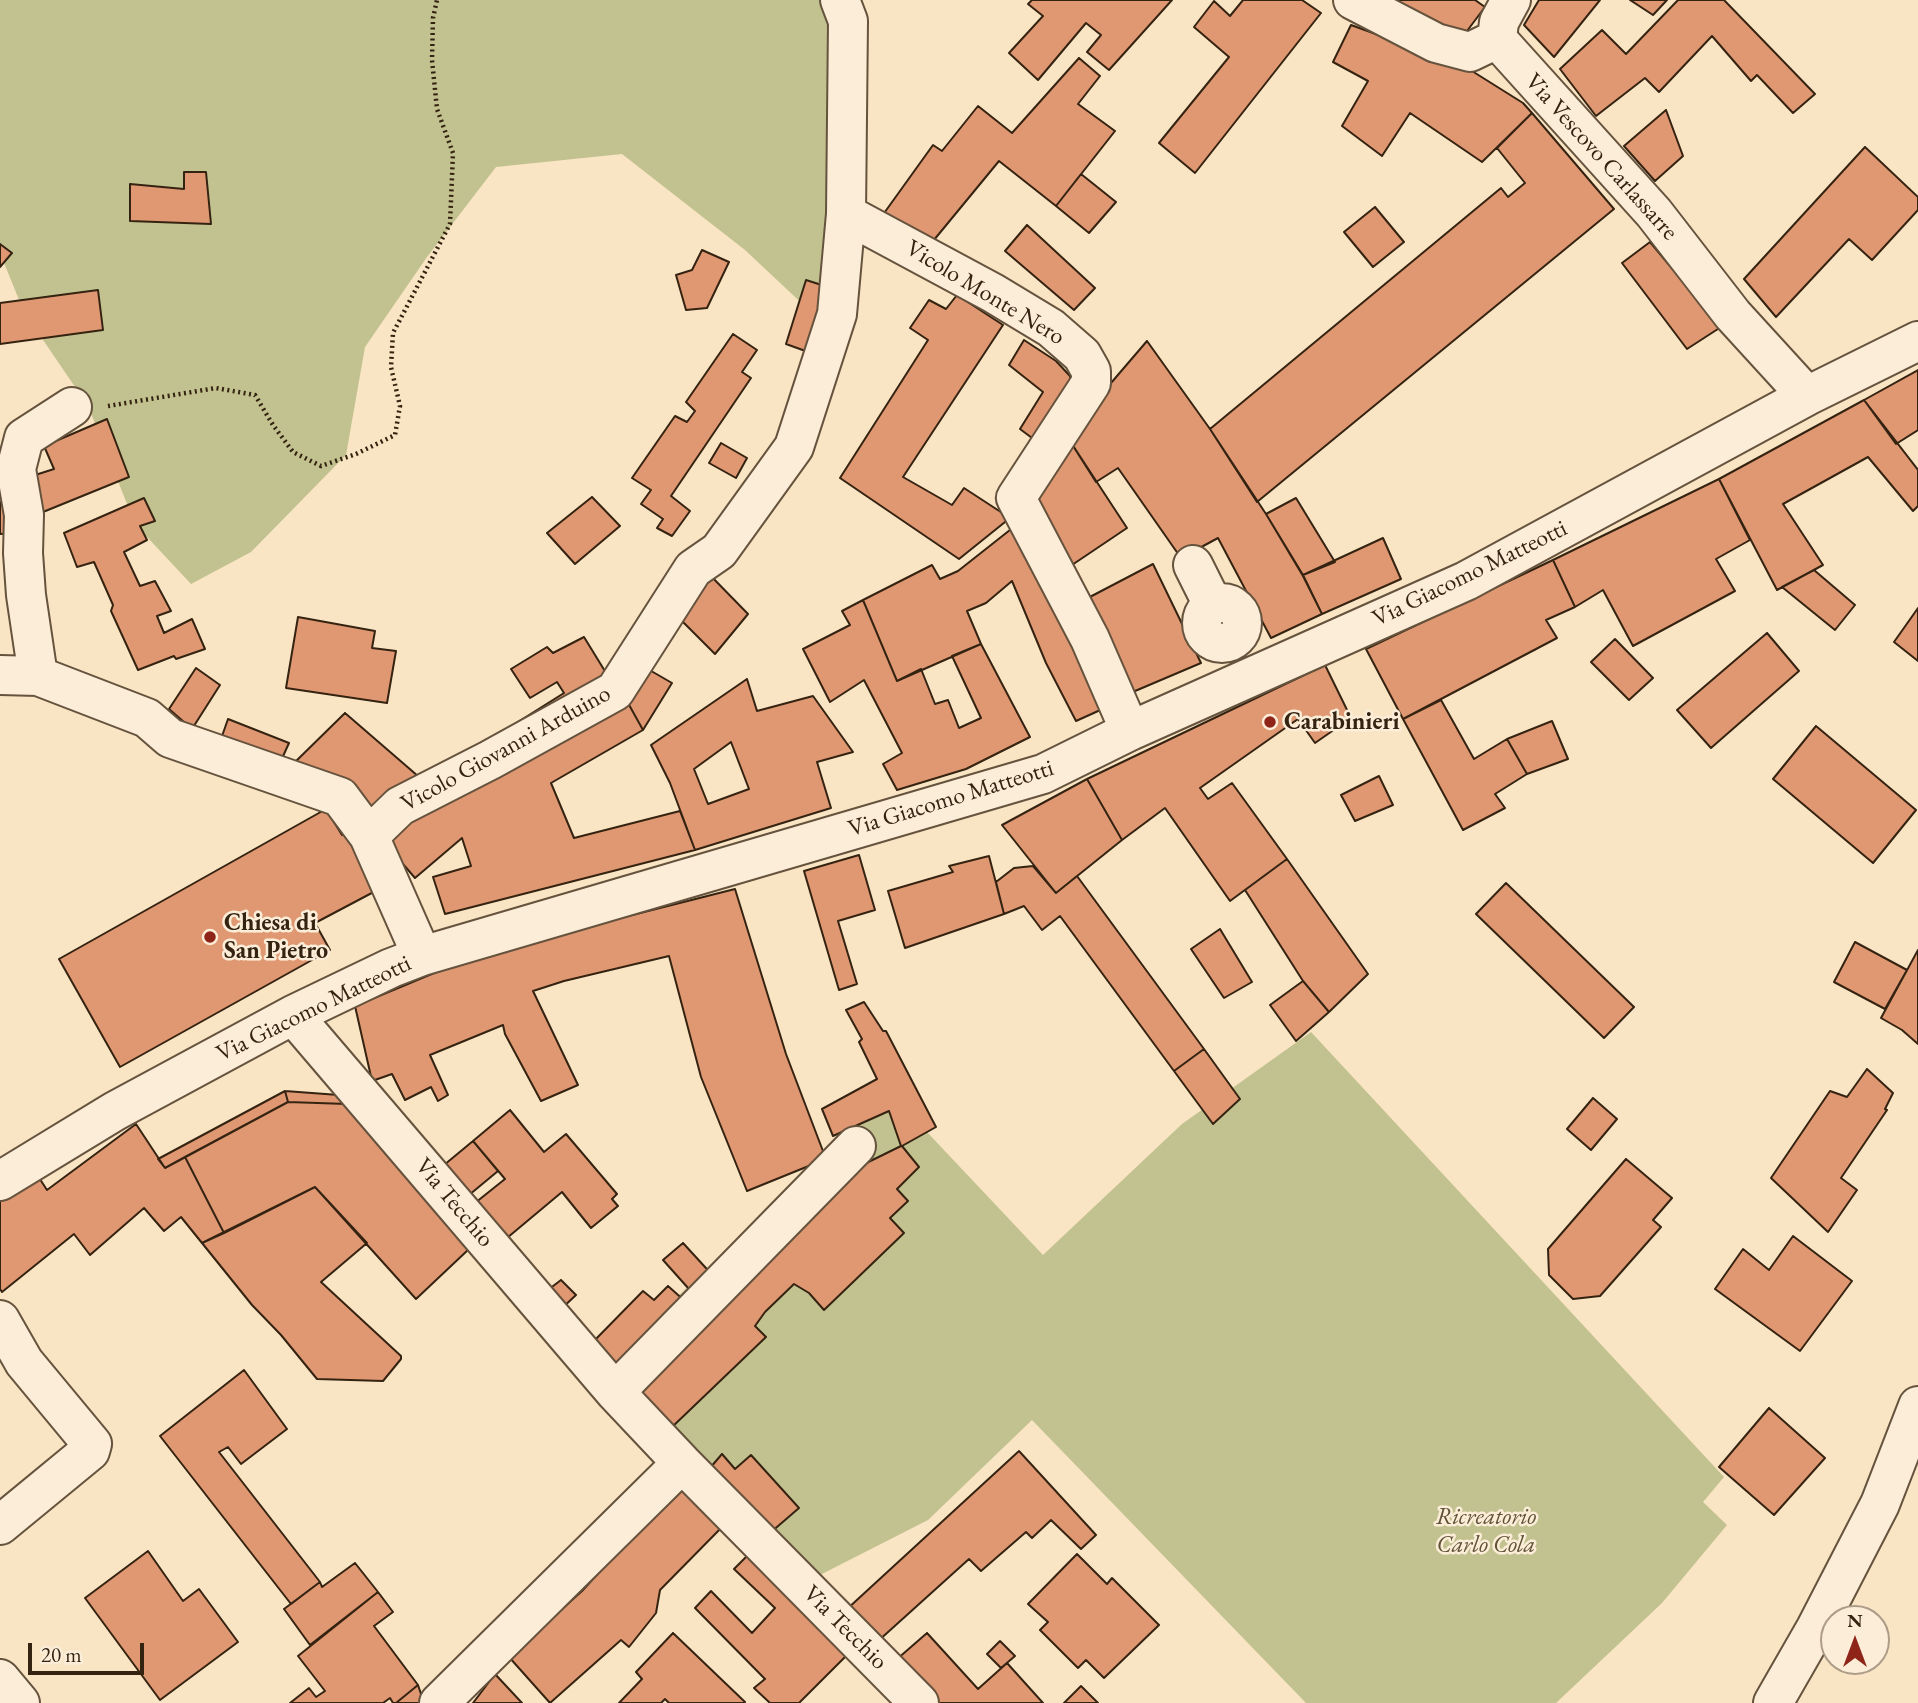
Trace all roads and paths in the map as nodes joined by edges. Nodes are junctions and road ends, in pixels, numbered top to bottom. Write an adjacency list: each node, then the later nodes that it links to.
1 (437, 0): 9 (path)
2 (840, 0): 6 (street)
3 (1353, 0): 5 (street)
4 (1511, 0): 5 (street)
5 (1497, 39): 8 (street, Via Vescovo Carlassarre)
6 (846, 214): 14 (street, Vicolo Monte Nero); 15 (street, Vicolo Giovanni Arduino)
7 (1918, 341): 8 (street, Via Giacomo Matteotti)
8 (1807, 396): 13 (street, Via Giacomo Matteotti)
9 (72, 407): 12 (street)
10 (1193, 565): 13 (street)
11 (0, 675): 12 (street)
12 (38, 676): 15 (street)
13 (1247, 679): 14 (street, Via Giacomo Matteotti)
14 (1129, 731): 16 (street, Via Giacomo Matteotti)
15 (369, 836): 16 (street)
16 (422, 956): 17 (street, Via Giacomo Matteotti)
17 (293, 1015): 19 (street, Via Giacomo Matteotti); 21 (street, Via Tecchio)
18 (856, 1146): 21 (street)
19 (0, 1181)
20 (0, 1320): 25 (street)
21 (615, 1391): 24 (street, Via Tecchio)
22 (1918, 1406): 23 (street)
23 (1911, 1447): 30 (street)
24 (682, 1463): 28 (street); 29 (street, Via Tecchio)
25 (0, 1525)
26 (0, 1679): 27 (street)
27 (20, 1703)
28 (439, 1703)
29 (919, 1703)
30 (1773, 1703)

